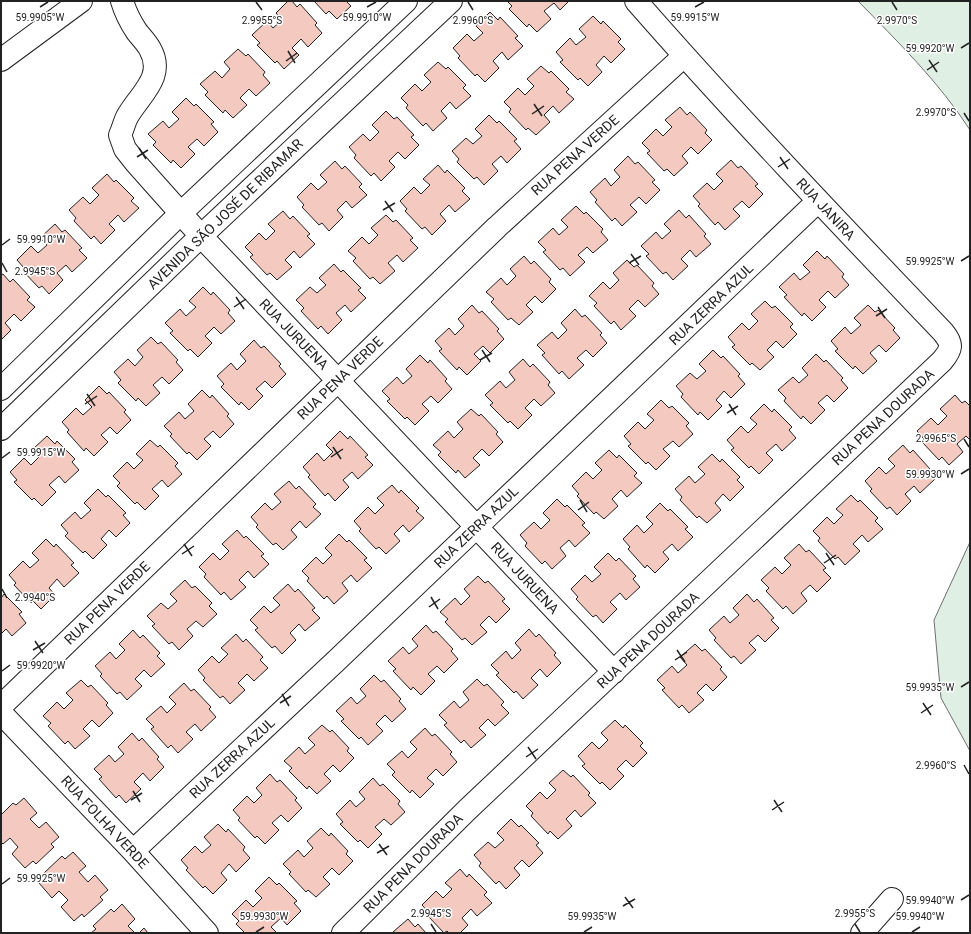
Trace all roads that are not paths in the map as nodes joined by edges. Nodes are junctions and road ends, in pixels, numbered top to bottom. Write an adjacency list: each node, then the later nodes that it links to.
1 (81, 1): 7 (street)
2 (122, 1): 9 (street, RUA JURUENA)
3 (406, 1): 9 (street)
4 (450, 1): 10 (street, AVENIDA SÃO JOSÉ DE RIBAMAR)
5 (636, 1): 6 (street, RUA JANIRA)
6 (684, 56): 8 (street, RUA JANIRA); 12 (street, RUA PENA VERDE)
7 (1, 60)
8 (818, 201): 11 (street, RUA JANIRA); 15 (street, RUA ZERRA AZUL)
9 (181, 213): 10 (street, RUA JURUENA); 13 (street)
10 (201, 236): 12 (street, RUA JURUENA); 14 (street, AVENIDA SÃO JOSÉ DE RIBAMAR)
11 (951, 346): 16 (street, RUA PENA DOURADA)
12 (338, 380): 15 (street, RUA JURUENA); 17 (street, RUA PENA VERDE)
13 (1, 389)
14 (1, 429)
15 (477, 527): 16 (street, RUA JURUENA); 19 (street, RUA ZERRA AZUL)
16 (614, 672): 22 (street, RUA PENA DOURADA)
17 (1, 706)
18 (1, 713): 19 (street, RUA FOLHA VERDE)
19 (133, 851): 21 (street, RUA FOLHA VERDE)
20 (892, 899): 23 (street)
21 (207, 933)
22 (343, 933)
23 (862, 933)

